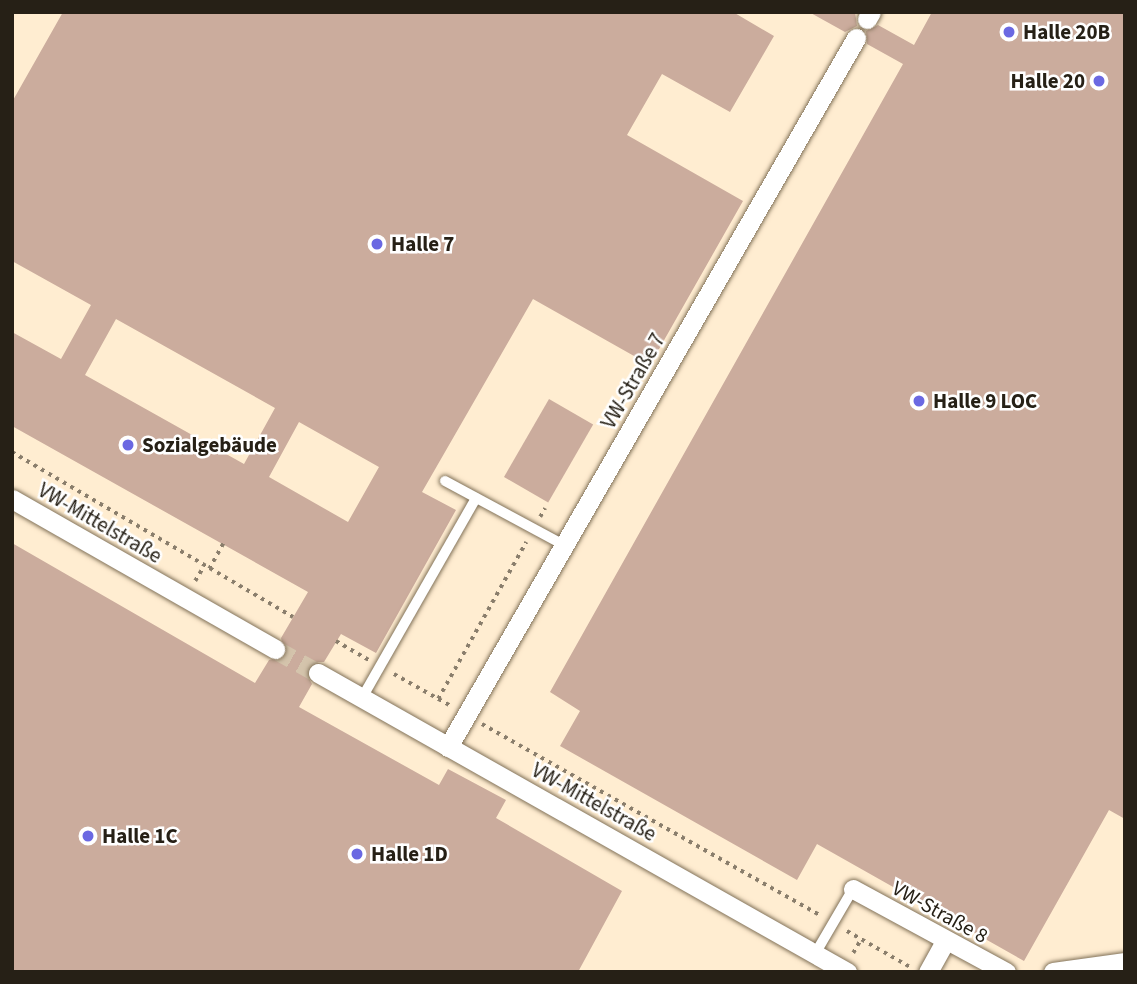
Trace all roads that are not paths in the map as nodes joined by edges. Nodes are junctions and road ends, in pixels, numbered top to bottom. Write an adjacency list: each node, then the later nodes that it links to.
1 (856, 38): 5 (street, VW-Straße 7)
2 (445, 481): 3 (lane)
3 (476, 498): 5 (lane); 8 (lane)
4 (12, 499): 6 (street, VW-Mittelstraße)
5 (564, 545): 9 (street, VW-Straße 7)
6 (275, 649)
7 (318, 673): 8 (street, VW-Mittelstraße)
8 (362, 698): 9 (street, VW-Mittelstraße)
9 (448, 747): 12 (street, VW-Mittelstraße)
10 (853, 889): 11 (street, VW-Straße 8); 12 (lane)
11 (945, 941): 15 (street); 16 (street, VW-Straße 8)
12 (815, 954): 14 (street, VW-Mittelstraße)
13 (1125, 962): 17 (street)
14 (847, 972)
15 (928, 972)
16 (1006, 972)
17 (1054, 972)

